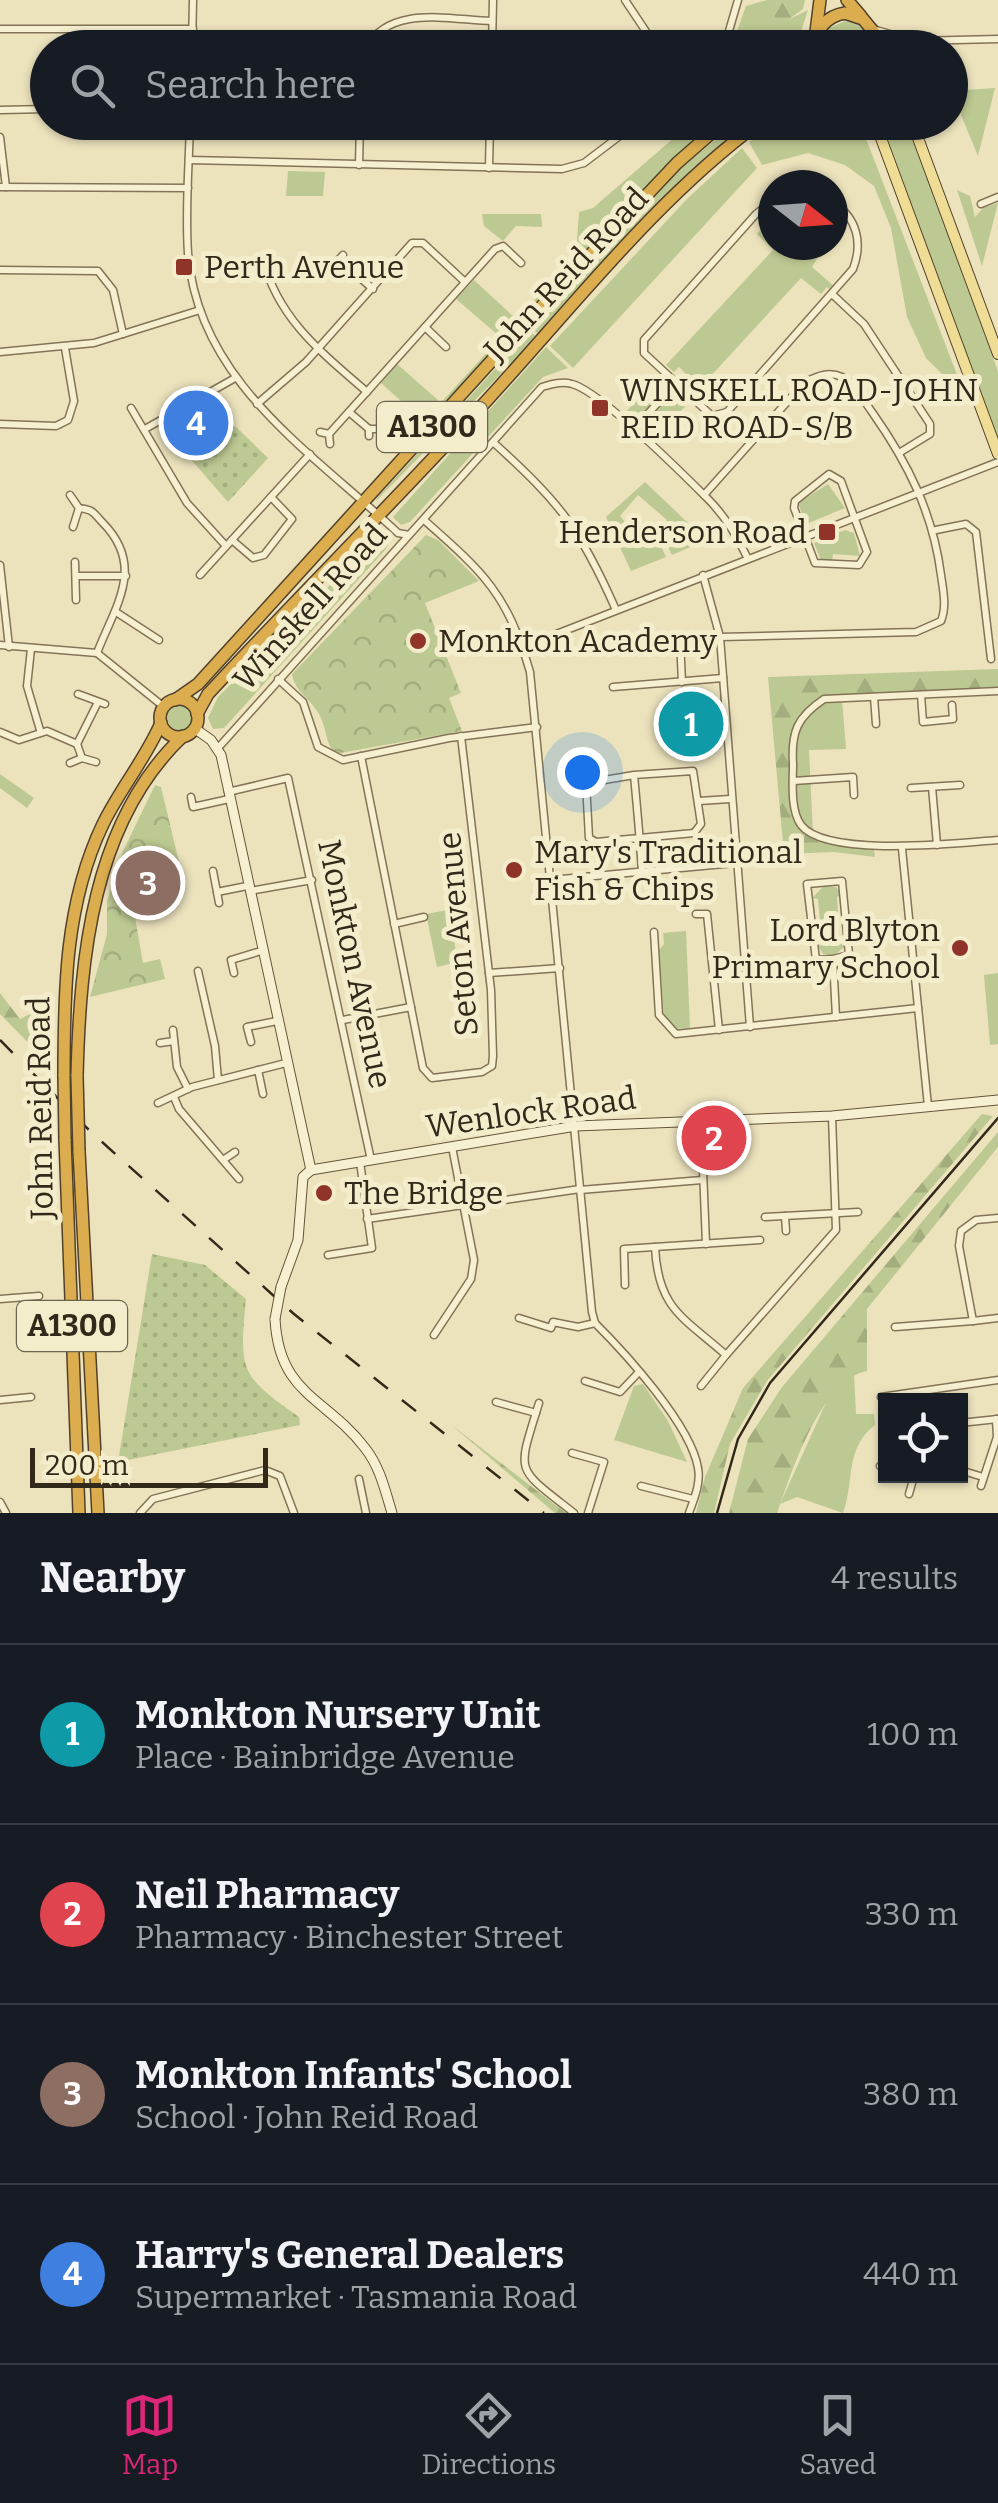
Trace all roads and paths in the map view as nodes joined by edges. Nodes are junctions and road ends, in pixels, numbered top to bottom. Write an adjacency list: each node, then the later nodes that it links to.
1 (194, 0): 9 (street)
2 (492, 0): 7 (street)
3 (625, 0): 13 (street)
4 (738, 0): 14 (street)
5 (820, 0): 15 (highway)
6 (847, 0): 8 (highway)
7 (492, 22): 11 (street); 12 (street)
8 (868, 24): 16 (highway); 17 (highway); 18 (street)
9 (193, 29): 10 (street)
10 (0, 30)
11 (378, 30)
12 (492, 30)
13 (646, 30)
14 (729, 30)
15 (816, 30)
16 (824, 30)
17 (873, 30)
18 (884, 30)
19 (998, 39): 20 (street)
20 (968, 40)
21 (30, 109): 22 (street)
22 (0, 110)
23 (0, 137): 35 (street)
24 (190, 140): 32 (street)
25 (360, 140): 33 (street)
26 (490, 140): 34 (street)
27 (612, 140): 34 (street)
28 (703, 140): 75 (highway, John Reid Road / A1300)
29 (736, 140): 77 (highway, John Reid Road / A1300)
30 (883, 140): 70 (main road)
31 (919, 140): 55 (main road)
32 (189, 160): 33 (street); 36 (street)
33 (360, 165): 34 (street)
34 (489, 168)
35 (3, 187): 36 (street)
36 (188, 188): 48 (street)
37 (998, 197): 38 (street)
38 (980, 204)
39 (758, 213): 57 (street)
40 (848, 217): 47 (street)
41 (263, 259): 52 (street)
42 (339, 260): 46 (street)
43 (522, 265): 45 (street)
44 (0, 270): 50 (street)
45 (464, 282): 46 (street); 49 (street)
46 (372, 289): 52 (street)
47 (832, 294): 57 (street); 68 (street)
48 (200, 310): 50 (street); 56 (street)
49 (424, 327): 53 (street); 58 (street)
50 (123, 334): 51 (street)
51 (65, 348): 54 (street); 62 (street)
52 (316, 348): 58 (street); 59 (street)
53 (448, 349)
54 (0, 352)
55 (998, 354)
56 (235, 378): 59 (street); 63 (street)
57 (677, 383): 65 (street)
58 (366, 392): 61 (street)
59 (256, 404): 69 (street)
60 (132, 408): 63 (street)
61 (349, 412): 64 (street); 67 (street)
62 (0, 424)
63 (145, 429): 84 (street)
64 (378, 429)
65 (633, 430): 66 (street, Winskell Road); 74 (street, Winskell Road)
66 (494, 443): 79 (street, Winskell Road); 93 (street)
67 (330, 444)
68 (899, 453): 71 (street); 74 (street)
69 (310, 454): 73 (street); 75 (street)
70 (998, 458): 71 (street)
71 (920, 491): 78 (street); 81 (street)
72 (70, 495): 76 (street)
73 (271, 496): 84 (street); 84 (street)
74 (704, 496): 85 (street, Winskell Road)
75 (365, 502): 77 (street); 111 (highway, John Reid Road / A1300)
76 (79, 508): 80 (street); 91 (street)
77 (380, 516): 82 (street); 113 (highway, John Reid Road / A1300)
78 (855, 516): 83 (street); 83 (street); 83 (street)
79 (424, 520): 82 (street, Winskell Road); 99 (street)
80 (73, 527)
81 (936, 530): 95 (street); 102 (street)
82 (409, 535): 104 (street, Winskell Road)
83 (804, 535): 85 (street)
84 (229, 543): 88 (street)
85 (747, 557): 89 (street)
86 (76, 562): 90 (street)
87 (0, 565): 98 (street)
88 (200, 575)
89 (703, 575): 93 (street); 95 (street)
90 (76, 576): 91 (street); 92 (street)
91 (126, 576): 94 (street)
92 (76, 600)
93 (616, 610): 99 (street)
94 (116, 612): 96 (street); 101 (street)
95 (720, 637): 103 (street)
96 (159, 640)
97 (680, 640): 105 (street)
98 (4, 646): 100 (street)
99 (523, 647): 116 (street)
100 (30, 649): 101 (street); 117 (street)
101 (96, 653): 111 (street)
102 (991, 659)
103 (723, 678): 105 (street); 136 (street)
104 (278, 679): 122 (street, Winskell Road); 123 (street)
105 (682, 682): 106 (street)
106 (612, 687)
107 (998, 691): 109 (street)
108 (78, 694): 121 (street)
109 (921, 695): 110 (street); 112 (street)
110 (874, 697): 115 (street); 129 (street)
111 (169, 703): 113 (highway); 114 (highway)
112 (952, 705)
113 (197, 714): 119 (highway)
114 (161, 723): 119 (highway); 142 (highway, John Reid Road / A1300)
115 (876, 724)
116 (537, 728): 120 (street); 147 (street)
117 (40, 730): 118 (street); 121 (street)
118 (0, 732)
119 (189, 732): 122 (street); 127 (highway, John Reid Road / A1300)
120 (461, 736): 123 (street); 160 (street, Seton Avenue)
121 (76, 744): 124 (street)
122 (218, 748): 134 (street)
123 (361, 756): 153 (street)
124 (82, 758): 125 (street); 126 (street)
125 (70, 762)
126 (96, 762)
127 (156, 765): 142 (highway); 174 (highway, John Reid Road / A1300)
128 (634, 775): 137 (street); 138 (street); 138 (street)
129 (794, 781): 133 (street); 141 (street)
130 (960, 785): 131 (street)
131 (932, 787): 132 (street); 140 (street)
132 (912, 788)
133 (854, 795)
134 (228, 796): 135 (street); 146 (street, Monkton Avenue); 148 (street)
135 (191, 797)
136 (730, 799): 137 (street); 143 (street)
137 (699, 801): 138 (street)
138 (640, 838): 145 (street)
139 (998, 840): 140 (street)
140 (937, 846): 141 (street)
141 (902, 849): 162 (street)
142 (88, 858): 174 (highway, John Reid Road / A1300)
143 (736, 863): 145 (street); 166 (street)
144 (213, 872): 149 (street)
145 (642, 872): 147 (street)
146 (312, 880): 148 (street); 164 (street, Monkton Avenue)
147 (551, 880): 157 (street)
148 (248, 889): 149 (street); 155 (street)
149 (218, 892): 150 (street)
150 (219, 903)
151 (696, 914): 168 (street)
152 (424, 917): 153 (street)
153 (394, 924): 161 (street)
154 (654, 932): 168 (street)
155 (261, 951): 159 (street); 165 (street)
156 (833, 960): 156 (street); 163 (street)
157 (560, 968): 160 (street); 184 (street)
158 (198, 971): 175 (street)
159 (234, 973)
160 (489, 973): 161 (street, Seton Avenue)
161 (411, 1007): 164 (street)
162 (918, 1008): 163 (street); 181 (street)
163 (836, 1017): 166 (street)
164 (342, 1020): 188 (street, Monkton Avenue)
165 (277, 1021): 170 (street); 172 (street)
166 (750, 1027): 168 (street)
167 (173, 1030): 169 (street)
168 (719, 1030)
169 (174, 1041): 171 (street); 176 (street)
170 (251, 1042)
171 (160, 1043)
172 (286, 1062): 173 (street); 190 (street)
173 (258, 1070): 175 (street); 177 (street)
174 (71, 1076): 238 (highway, John Reid Road / A1300, bridge); 239 (highway, John Reid Road / A1300, bridge)
175 (218, 1080): 176 (street)
176 (188, 1089): 178 (street)
177 (263, 1094)
178 (174, 1097): 180 (street); 187 (street)
179 (998, 1100): 181 (street, Wenlock Road)
180 (158, 1103)
181 (928, 1106): 182 (street, Wenlock Road)
182 (832, 1116): 183 (street, Wenlock Road); 197 (street)
183 (701, 1118): 184 (street, Wenlock Road); 192 (street)
184 (576, 1126): 185 (street, Wenlock Road); 193 (street)
185 (452, 1146): 188 (street, Wenlock Road); 195 (street)
186 (234, 1152): 187 (street)
187 (223, 1160): 191 (street)
188 (372, 1160): 189 (street, Wenlock Road)
189 (360, 1162): 190 (street, Wenlock Road); 201 (street)
190 (311, 1170): 243 (street, bridge)
191 (239, 1179)
192 (702, 1180): 193 (street); 204 (street)
193 (580, 1190): 194 (street); 213 (street)
194 (498, 1201)
195 (463, 1206): 201 (street); 215 (street)
196 (858, 1212): 197 (street)
197 (837, 1213): 199 (street); 216 (street)
198 (765, 1216): 199 (street)
199 (785, 1216): 202 (street)
200 (998, 1218): 212 (street)
201 (368, 1219): 206 (street)
202 (786, 1231)
203 (760, 1240): 204 (street)
204 (706, 1244): 205 (street)
205 (655, 1247): 207 (street); 216 (street)
206 (328, 1255)
207 (626, 1285)
208 (38, 1296): 209 (street)
209 (0, 1299)
210 (519, 1318): 213 (street)
211 (998, 1318): 212 (street)
212 (973, 1321): 214 (street)
213 (595, 1323): 217 (street)
214 (896, 1326)
215 (434, 1335)
216 (726, 1355): 220 (street)
217 (639, 1372): 218 (street); 235 (street)
218 (585, 1380)
219 (998, 1380): 221 (street)
220 (701, 1386)
221 (914, 1393)
222 (31, 1397): 223 (street)
223 (0, 1400)
224 (496, 1402): 226 (street)
225 (539, 1402): 226 (street)
226 (536, 1413): 244 (street)
227 (997, 1419): 228 (street); 230 (street)
228 (968, 1422)
229 (572, 1453): 245 (street)
230 (968, 1474)
231 (360, 1479): 242 (street)
232 (911, 1483): 234 (street)
233 (641, 1486): 235 (street)
234 (909, 1494)
235 (693, 1499): 246 (street)
236 (0, 1502): 237 (street)
237 (6, 1513)
238 (79, 1513)
239 (98, 1513)
240 (140, 1513): 241 (street)
241 (294, 1513)
242 (366, 1513)
243 (392, 1513)
244 (574, 1513)
245 (588, 1513)
246 (688, 1513)

